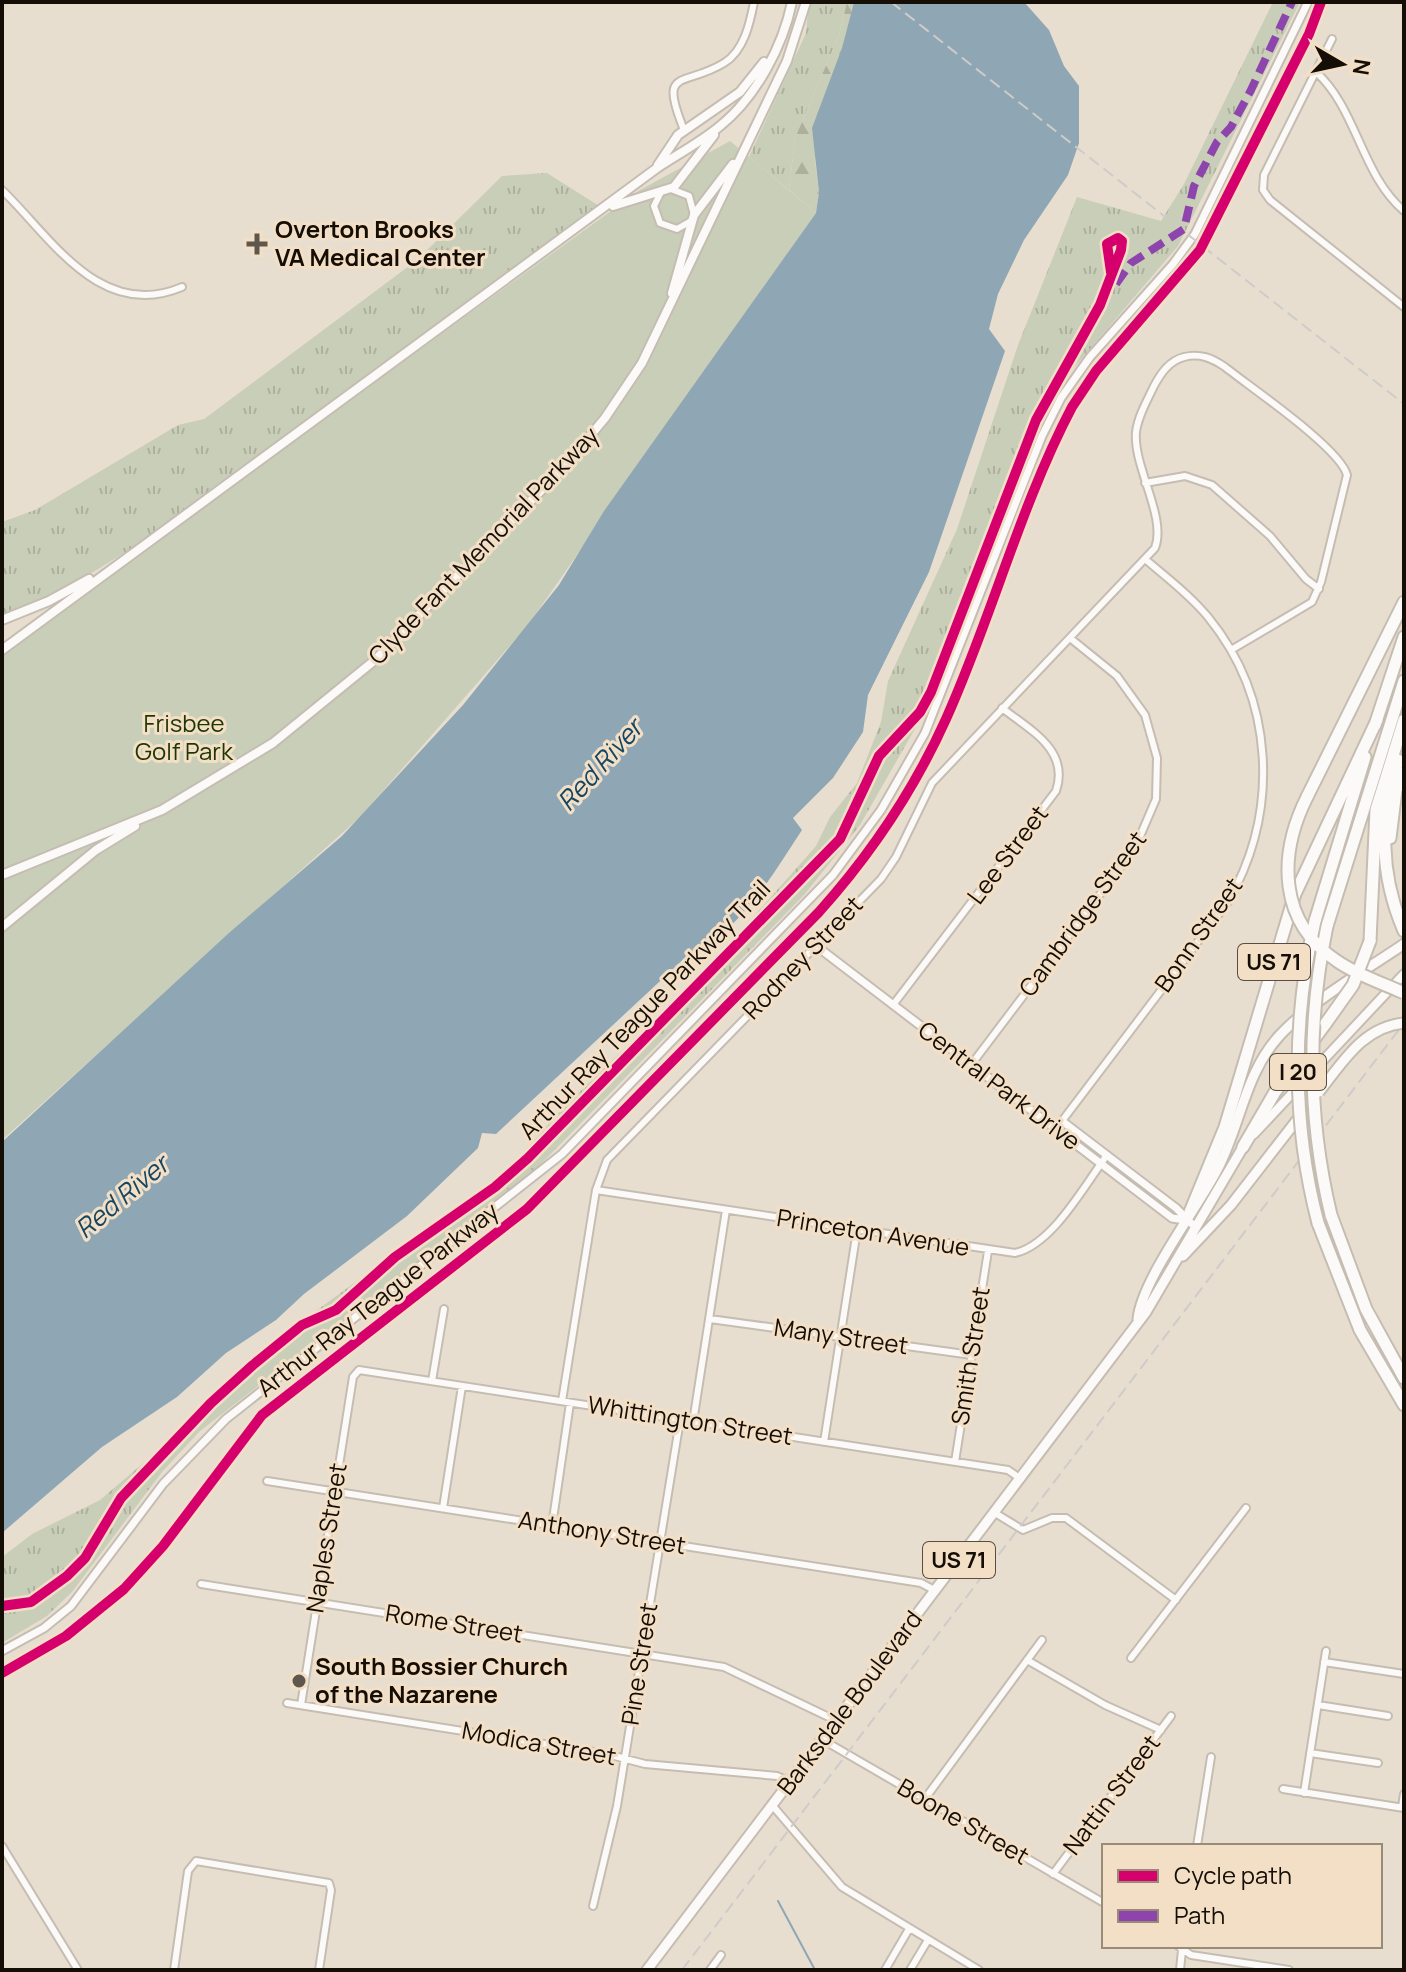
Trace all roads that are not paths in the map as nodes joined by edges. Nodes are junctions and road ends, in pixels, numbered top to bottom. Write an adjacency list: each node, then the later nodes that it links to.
1 (754, 2): 11 (street)
2 (792, 2): 6 (main road)
3 (806, 2): 9 (main road, Clyde Fant Memorial Parkway)
4 (1308, 2): 89 (street, Arthur Ray Teague Parkway)
5 (1321, 2): 95 (street, Arthur Ray Teague Parkway)
6 (784, 32): 10 (main road); 11 (main road)
7 (1332, 39): 8 (street)
8 (1316, 72): 17 (street); 20 (street)
9 (763, 112): 18 (main road); 21 (main road, Clyde Fant Memorial Parkway)
10 (722, 125): 12 (main road); 13 (main road)
11 (684, 130): 12 (main road)
12 (650, 173): 16 (main road)
13 (671, 189): 15 (main road); 18 (street)
14 (2, 190): 19 (street)
15 (661, 192): 16 (main road); 18 (street)
16 (604, 209): 23 (main road)
17 (1404, 211)
18 (693, 218): 21 (main road)
19 (182, 287)
20 (1404, 307)
21 (658, 332): 38 (main road, Clyde Fant Memorial Parkway)
22 (1145, 483): 24 (street); 25 (street); 25 (street)
23 (127, 556): 27 (main road); 30 (main road)
24 (1145, 559): 29 (street, Rodney Street); 31 (street, Bonn Street)
25 (1319, 589): 31 (street)
26 (1404, 602): 46 (highway, bridge)
27 (2, 620)
28 (1404, 637): 34 (highway, I 20)
29 (1070, 638): 33 (street, Rodney Street); 49 (street, Cambridge Street)
30 (2, 650)
31 (1231, 650): 50 (street, Bonn Street)
32 (1404, 681): 67 (highway, I 20, bridge)
33 (1002, 708): 44 (street, Rodney Street); 47 (street, Lee Street)
34 (1377, 720): 57 (highway, US 71); 71 (highway, I 20, bridge)
35 (1404, 720): 52 (highway, bridge)
36 (1404, 736): 40 (highway)
37 (1404, 773): 40 (highway)
38 (162, 810): 39 (main road, Clyde Fant Memorial Parkway); 41 (main road)
39 (2, 875)
40 (1388, 878): 42 (highway)
41 (2, 927)
42 (1404, 931)
43 (1404, 944): 57 (main road, Barksdale Boulevard)
44 (815, 945): 47 (street, Central Park Drive); 55 (street, Rodney Street)
45 (1404, 974): 52 (main road)
46 (1404, 993)
47 (893, 1005): 49 (street, Central Park Drive)
48 (1404, 1023): 59 (main road, bridge)
49 (971, 1065): 51 (street, Central Park Drive)
50 (1062, 1121): 51 (street, Bonn Street); 53 (street, Central Park Drive)
51 (1056, 1129): 54 (street, Central Park Drive)
52 (1243, 1147): 59 (main road)
53 (1107, 1155): 54 (street, Princeton Avenue); 57 (street, Central Park Drive)
54 (1101, 1164): 57 (street, Central Park Drive); 60 (street, Princeton Avenue)
55 (596, 1190): 56 (street, Princeton Avenue); 70 (street, Rodney Street)
56 (726, 1210): 58 (street, Princeton Avenue); 62 (street)
57 (1188, 1216): 59 (street, Central Park Drive); 63 (main road, Barksdale Boulevard / US 71)
58 (857, 1230): 60 (street, Princeton Avenue); 64 (street)
59 (1200, 1230): 63 (main road, Barksdale Boulevard / US 71)
60 (988, 1251): 65 (street, Smith Street)
61 (444, 1309): 68 (street)
62 (710, 1319): 64 (street, Many Street); 73 (street)
63 (1138, 1319): 76 (main road, Barksdale Boulevard / US 71)
64 (842, 1336): 65 (street, Many Street); 74 (street)
65 (972, 1355): 75 (street, Smith Street)
66 (356, 1372): 68 (street, Whittington Street); 78 (street, Naples Street)
67 (1404, 1378)
68 (432, 1381): 69 (street, Whittington Street)
69 (462, 1386): 70 (street, Whittington Street); 79 (street)
70 (566, 1402): 72 (street, Whittington Street); 82 (street, Rodney Street)
71 (1404, 1405)
72 (680, 1420): 73 (street, Whittington Street); 83 (street, Pine Street)
73 (693, 1422): 74 (street, Whittington Street)
74 (824, 1442): 75 (street, Whittington Street)
75 (955, 1462): 76 (street, Whittington Street)
76 (1021, 1479): 81 (main road, Barksdale Boulevard / US 71)
77 (267, 1481): 78 (street, Anthony Street)
78 (335, 1491): 79 (street, Anthony Street); 87 (street, Naples Street)
79 (443, 1508): 82 (street, Anthony Street)
80 (1246, 1508): 86 (street)
81 (995, 1513): 85 (main road, Barksdale Boulevard / US 71); 86 (street)
82 (552, 1526): 83 (street, Anthony Street)
83 (660, 1542): 85 (street, Anthony Street); 91 (street, Pine Street)
84 (201, 1584): 87 (street, Rome Street)
85 (936, 1591): 102 (main road, Barksdale Boulevard / US 71)
86 (1176, 1600): 92 (street)
87 (317, 1603): 91 (street, Rome Street); 98 (street, Naples Street)
88 (1042, 1640): 93 (street)
89 (2, 1651)
90 (1326, 1651): 94 (street)
91 (642, 1654): 102 (street, Rome Street); 107 (street, Pine Street)
92 (1131, 1658)
93 (1027, 1660): 103 (street); 113 (street)
94 (1324, 1662): 96 (street); 99 (street)
95 (2, 1673)
96 (1404, 1674)
97 (287, 1703): 98 (street, Modica Street)
98 (301, 1705): 107 (street, Modica Street)
99 (1318, 1705): 101 (street); 105 (street)
100 (1171, 1716): 103 (street, Nattin Street)
101 (1388, 1716)
102 (837, 1721): 104 (main road, Barksdale Boulevard / US 71)
103 (1161, 1730): 118 (street, Nattin Street)
104 (823, 1740): 109 (main road, Barksdale Boulevard / US 71); 113 (street, Boone Street)
105 (1310, 1753): 108 (street); 111 (street)
106 (1211, 1757): 116 (street)
107 (624, 1759): 109 (street, Modica Street); 120 (street, Pine Street)
108 (1378, 1763)
109 (790, 1782): 114 (main road, Barksdale Boulevard / US 71)
110 (1283, 1789): 111 (street)
111 (1304, 1793): 115 (street)
112 (1404, 1794): 115 (street)
113 (924, 1800): 118 (street, Boone Street)
114 (772, 1805): 121 (street); 129 (main road, Barksdale Boulevard / US 71)
115 (1403, 1808)
116 (1197, 1844)
117 (2, 1846): 126 (street)
118 (1053, 1874): 119 (street, Boone Street)
119 (1102, 1902)
120 (593, 1906)
121 (909, 1929): 122 (street); 131 (street)
122 (928, 1940): 132 (street); 133 (street)
123 (1181, 1948): 134 (street)
124 (1182, 1948): 135 (street)
125 (721, 1955): 130 (street)
126 (78, 1970)
127 (174, 1970): 128 (street)
128 (319, 1970)
129 (647, 1970)
130 (710, 1970)
131 (885, 1970)
132 (910, 1970)
133 (979, 1970)
134 (1180, 1970)
135 (1289, 1970)

